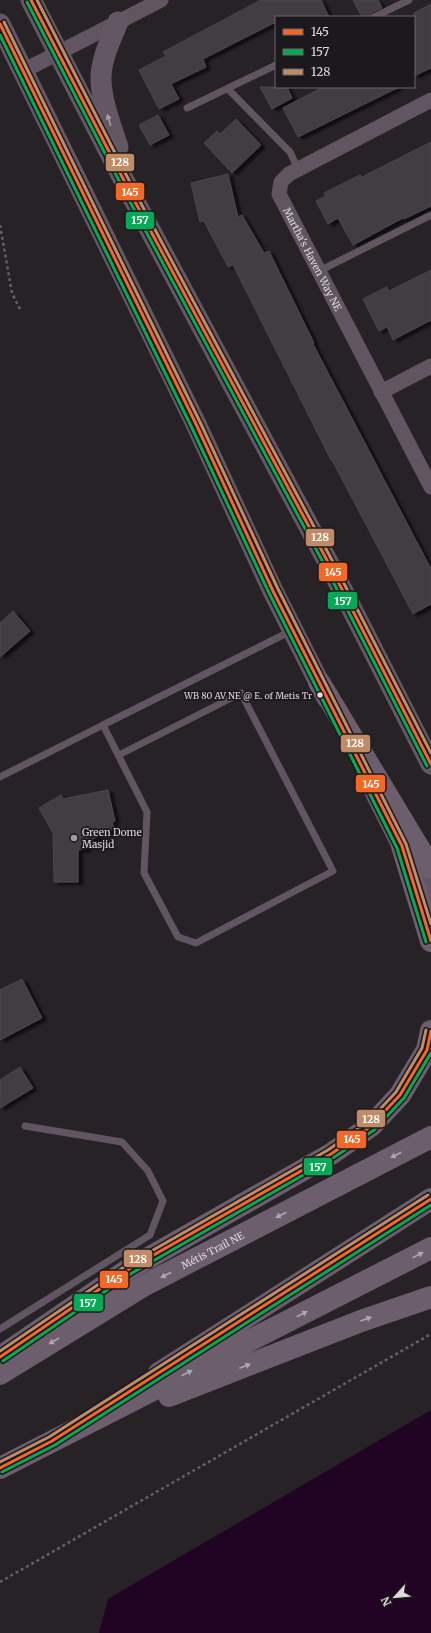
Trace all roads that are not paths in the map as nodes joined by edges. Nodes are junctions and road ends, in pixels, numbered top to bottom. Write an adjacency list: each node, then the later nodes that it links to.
1 (31, 0): 7 (main road)
2 (161, 0): 5 (street)
3 (408, 0): 4 (lane)
4 (376, 16)
5 (118, 22): 7 (street); 14 (main road, one-way to 5)
6 (0, 24): 9 (main road)
7 (58, 53): 9 (street); 14 (main road)
8 (275, 66): 10 (lane)
9 (23, 71): 20 (main road)
10 (228, 89): 12 (lane); 13 (lane)
11 (431, 100): 13 (street, Martha's Haven Way NE)
12 (187, 108)
13 (298, 169): 16 (street, Martha's Haven Way NE)
14 (133, 198): 24 (main road)
15 (431, 216): 16 (lane)
16 (319, 271): 18 (street, Martha's Haven Way NE)
17 (431, 366): 18 (street)
18 (381, 392): 19 (street, Martha's Haven Way NE)
19 (431, 487)
20 (293, 630): 21 (main road); 22 (lane)
21 (319, 682): 26 (main road); 27 (main road)
22 (103, 725): 23 (lane); 25 (lane)
23 (119, 755): 23 (lane)
24 (431, 764)
25 (0, 777)
26 (402, 846): 28 (main road); 29 (main road)
27 (431, 868)
28 (431, 903)
29 (431, 941)
30 (431, 1031): 37 (main road)
31 (24, 1126): 36 (lane)
32 (431, 1137): 38 (main road, Métis Trail NE, one-way to 38)
33 (431, 1199): 39 (main road)
34 (431, 1248): 39 (main road, one-way to 34)
35 (431, 1297): 39 (main road, one-way to 35)
36 (0, 1329)
37 (0, 1357)
38 (0, 1374)
39 (52, 1441): 40 (main road)
40 (0, 1468)

